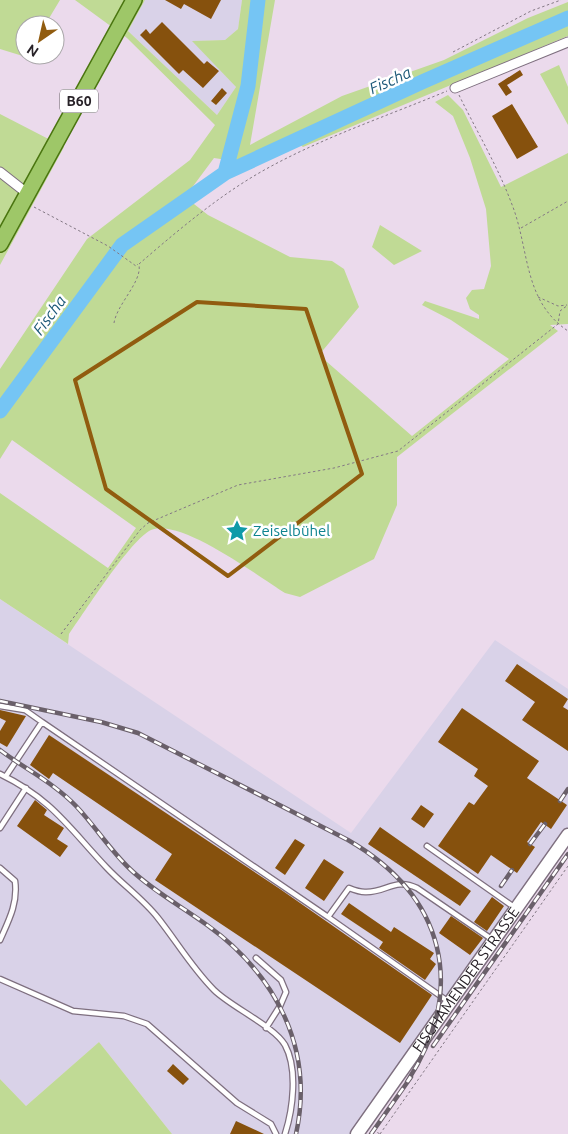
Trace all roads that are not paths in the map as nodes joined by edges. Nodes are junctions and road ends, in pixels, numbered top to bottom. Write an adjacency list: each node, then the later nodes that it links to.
1 (134, 0): 5 (main road, B60)
2 (568, 43): 3 (street)
3 (455, 88)
4 (0, 172): 5 (street)
5 (27, 200): 6 (main road, B60)
6 (0, 244)
7 (0, 706): 8 (lane)
8 (42, 722): 10 (lane); 17 (lane)
9 (0, 774): 10 (lane)
10 (6, 776): 11 (lane)
11 (26, 788): 12 (lane); 23 (lane)
12 (0, 828)
13 (568, 835): 16 (main road, FISCHAMENDER STRASSE)
14 (427, 846): 16 (lane)
15 (0, 868): 18 (lane)
16 (517, 908): 19 (main road, FISCHAMENDER STRASSE)
17 (328, 917): 19 (lane); 22 (lane)
18 (0, 940)
19 (494, 941): 22 (main road, FISCHAMENDER STRASSE)
20 (256, 958): 23 (lane)
21 (0, 979): 25 (lane)
22 (450, 1003): 24 (main road, FISCHAMENDER STRASSE)
23 (266, 1028): 26 (lane)
24 (360, 1129)
25 (276, 1134)
26 (286, 1134)

